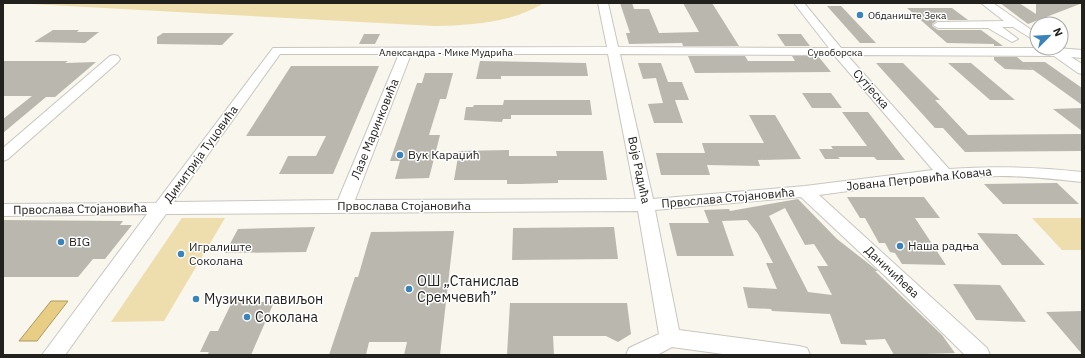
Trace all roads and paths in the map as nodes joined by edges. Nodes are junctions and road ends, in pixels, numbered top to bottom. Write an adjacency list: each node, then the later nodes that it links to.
1 (603, 3): 12 (street, Воје Радића)
2 (799, 3): 13 (street, Сутјеска)
3 (986, 3): 4 (street)
4 (1016, 24): 6 (street); 7 (street)
5 (938, 25): 6 (street)
6 (991, 25): 8 (street)
7 (1029, 33)
8 (1012, 39)
9 (277, 50): 11 (street, Александра - Мике Мудрића); 25 (street, Димитрија Туцовића)
10 (1029, 50): 13 (street, Сувоборска)
11 (406, 52): 12 (street, Александра - Мике Мудрића); 24 (street, Лазе Маринковића)
12 (614, 52): 13 (street, Сувоборска); 23 (street, Воје Радића)
13 (838, 52): 20 (street, Сутјеска)
14 (1069, 52): 15 (street, Сувоборска)
15 (1082, 54)
16 (1062, 56): 18 (street)
17 (114, 60): 19 (street)
18 (1082, 70)
19 (3, 156)
20 (945, 174): 21 (street, Јована Петровића Ковача); 22 (street, Јована Петровића Ковача)
21 (1082, 177)
22 (804, 191): 23 (street, Првослава Стојановића); 31 (street, Даничићева)
23 (646, 205): 24 (street, Првослава Стојановића); 27 (street, Воје Радића)
24 (344, 206): 25 (street, Првослава Стојановића)
25 (161, 208): 26 (street, Првослава Стојановића); 28 (street, Димитрија Туцовића)
26 (3, 210)
27 (670, 338): 29 (street); 30 (street)
28 (53, 355)
29 (637, 355)
30 (799, 355)
31 (979, 355)

